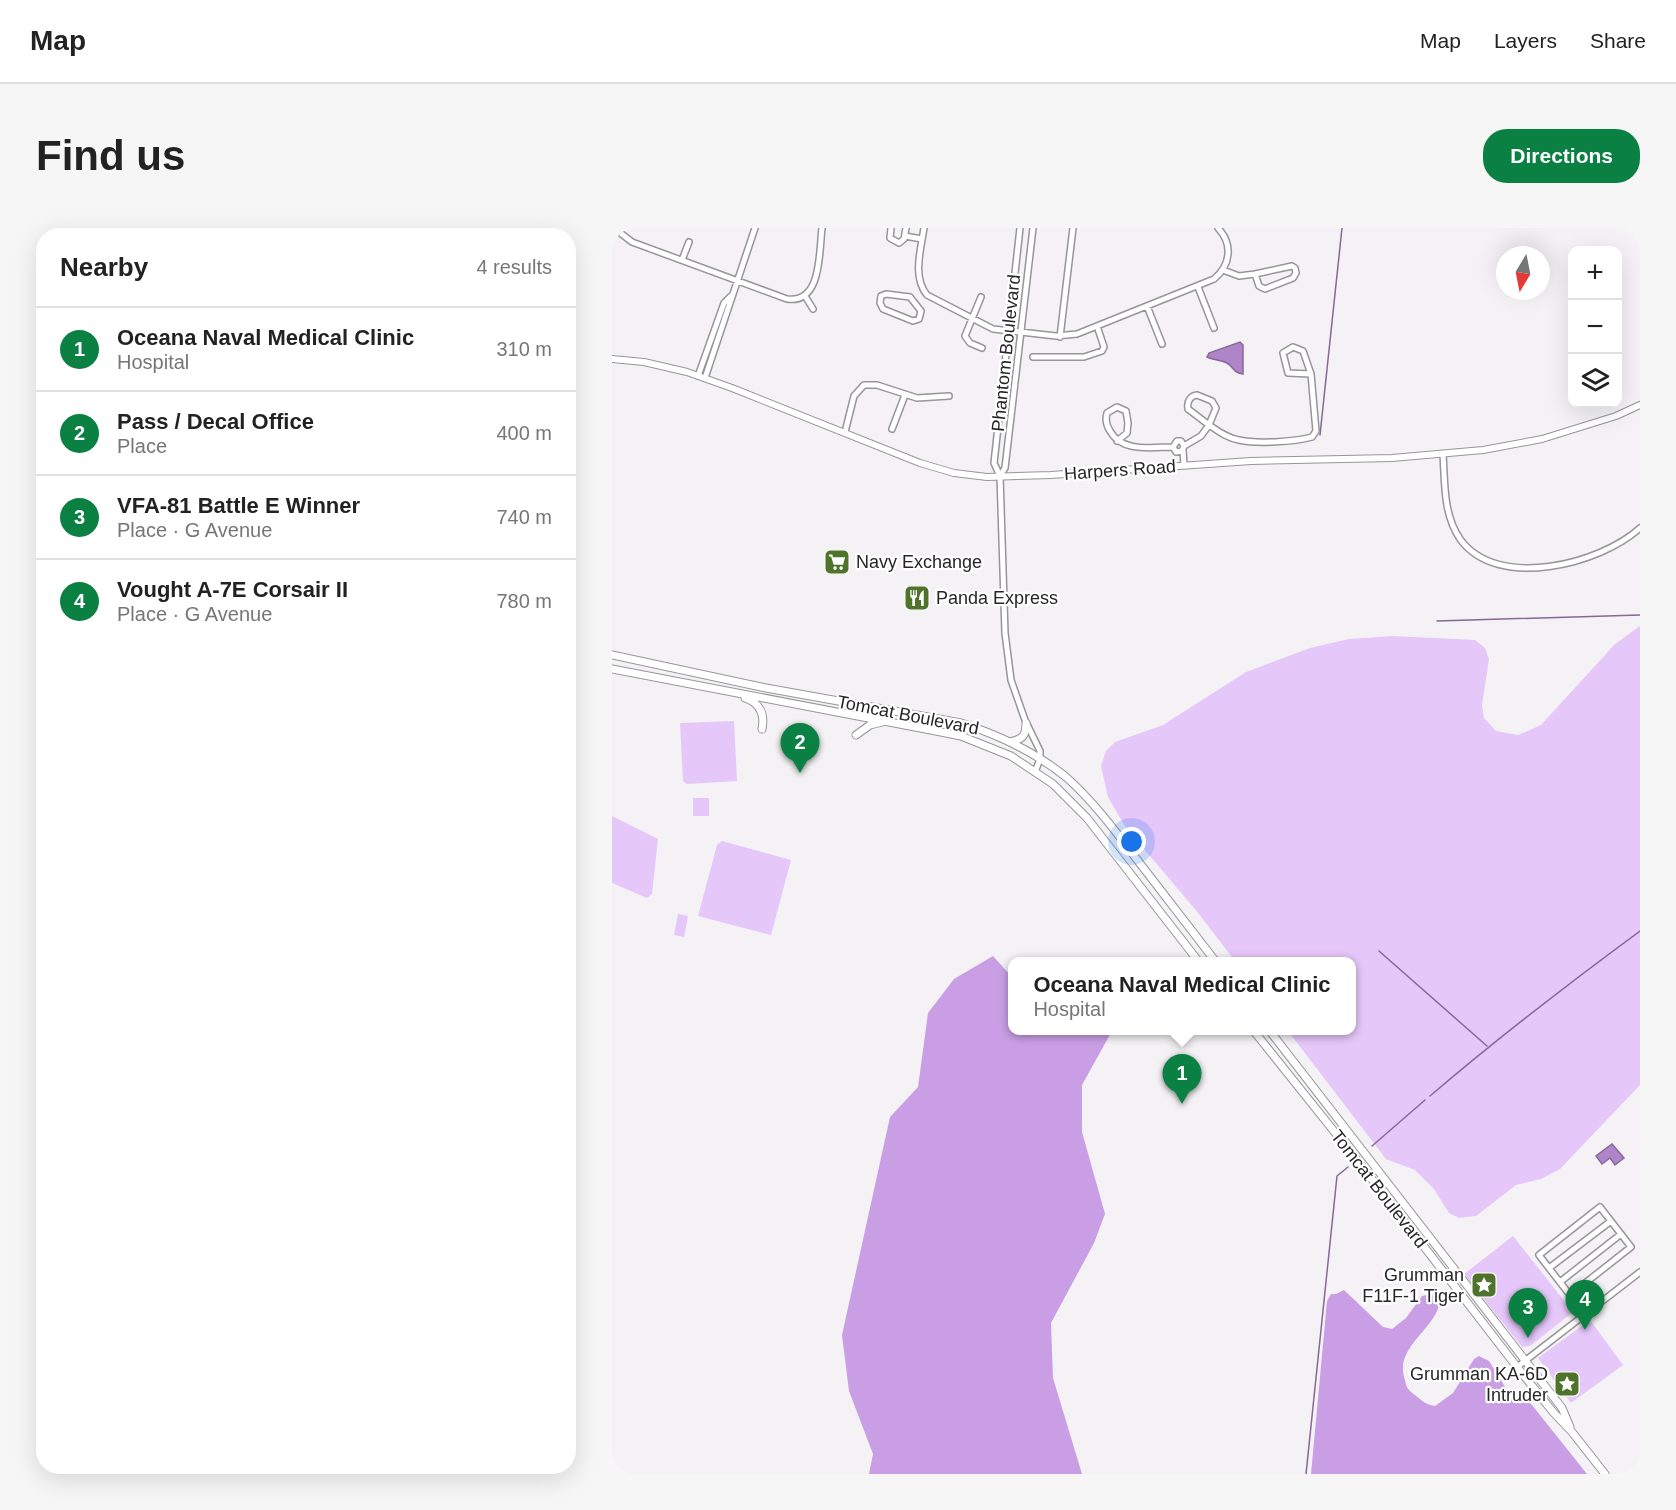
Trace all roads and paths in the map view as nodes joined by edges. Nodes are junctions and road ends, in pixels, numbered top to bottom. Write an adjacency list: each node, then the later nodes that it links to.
1 (614, 228): 14 (street)
2 (755, 228): 17 (street)
3 (822, 228): 20 (street)
4 (891, 228): 11 (street)
5 (906, 228): 11 (street)
6 (924, 228): 12 (street)
7 (1020, 228): 28 (street, Phantom Boulevard)
8 (1033, 228): 29 (street, Phantom Boulevard)
9 (1073, 228): 30 (street)
10 (1220, 229): 15 (street)
11 (905, 236): 12 (street)
12 (922, 240): 19 (street)
13 (688, 242): 14 (street)
14 (682, 260): 17 (street)
15 (1223, 270): 16 (street); 18 (street)
16 (1255, 274): 16 (street)
17 (737, 279): 20 (street); 36 (street)
18 (1198, 286): 23 (street); 27 (street)
19 (923, 291): 21 (street); 25 (street)
20 (806, 296): 24 (street)
21 (910, 297): 21 (street)
22 (981, 297): 25 (street)
23 (1147, 306): 26 (street); 31 (street)
24 (813, 309)
25 (972, 319): 28 (street); 32 (street)
26 (1097, 326): 30 (street); 33 (street)
27 (1214, 328)
28 (1008, 331): 29 (street); 48 (street, Phantom Boulevard)
29 (1021, 333): 30 (street); 48 (street, Phantom Boulevard)
30 (1060, 337)
31 (1162, 344)
32 (982, 348)
33 (1033, 357)
34 (612, 359): 36 (street, Harpers Road)
35 (1311, 374): 35 (street); 40 (street)
36 (702, 377): 42 (street, Harpers Road)
37 (905, 395): 38 (street); 41 (street); 42 (street)
38 (949, 396)
39 (1640, 405): 46 (street, Harpers Road)
40 (1209, 425): 40 (street); 44 (street)
41 (892, 429)
42 (845, 432): 48 (street, Harpers Road)
43 (1118, 441): 43 (street); 45 (street)
44 (1184, 448): 45 (street); 45 (street); 47 (street)
45 (1175, 449): 47 (street)
46 (1443, 454): 47 (street, Harpers Road); 49 (street)
47 (1181, 465): 48 (street, Harpers Road)
48 (1000, 476): 54 (street, Phantom Boulevard)
49 (1640, 528)
50 (612, 655): 57 (main road, Tomcat Boulevard)
51 (612, 669): 52 (main road, Tomcat Boulevard)
52 (720, 690): 53 (main road, Tomcat Boulevard); 55 (main road)
53 (885, 721): 56 (main road); 59 (main road, Tomcat Boulevard)
54 (1026, 723): 57 (main road); 58 (street, Phantom Boulevard)
55 (762, 729)
56 (856, 735)
57 (1010, 742): 58 (main road, Tomcat Boulevard)
58 (1040, 759): 59 (street); 61 (main road, Tomcat Boulevard)
59 (1035, 772): 60 (main road, Tomcat Boulevard)
60 (1195, 957)
61 (1212, 957)
62 (1257, 1035): 72 (main road, Tomcat Boulevard)
63 (1273, 1035): 71 (main road, Tomcat Boulevard)
64 (1611, 1221): 65 (street); 66 (street); 66 (street)
65 (1621, 1234): 68 (street); 69 (street)
66 (1549, 1268): 68 (street)
67 (1640, 1272): 70 (street)
68 (1560, 1282): 69 (street)
69 (1570, 1295): 70 (street)
70 (1585, 1314): 71 (street)
71 (1525, 1361): 72 (street); 73 (main road, Tomcat Boulevard)
72 (1517, 1367): 73 (main road, Tomcat Boulevard)
73 (1572, 1432): 74 (main road, Tomcat Boulevard)
74 (1605, 1474)

